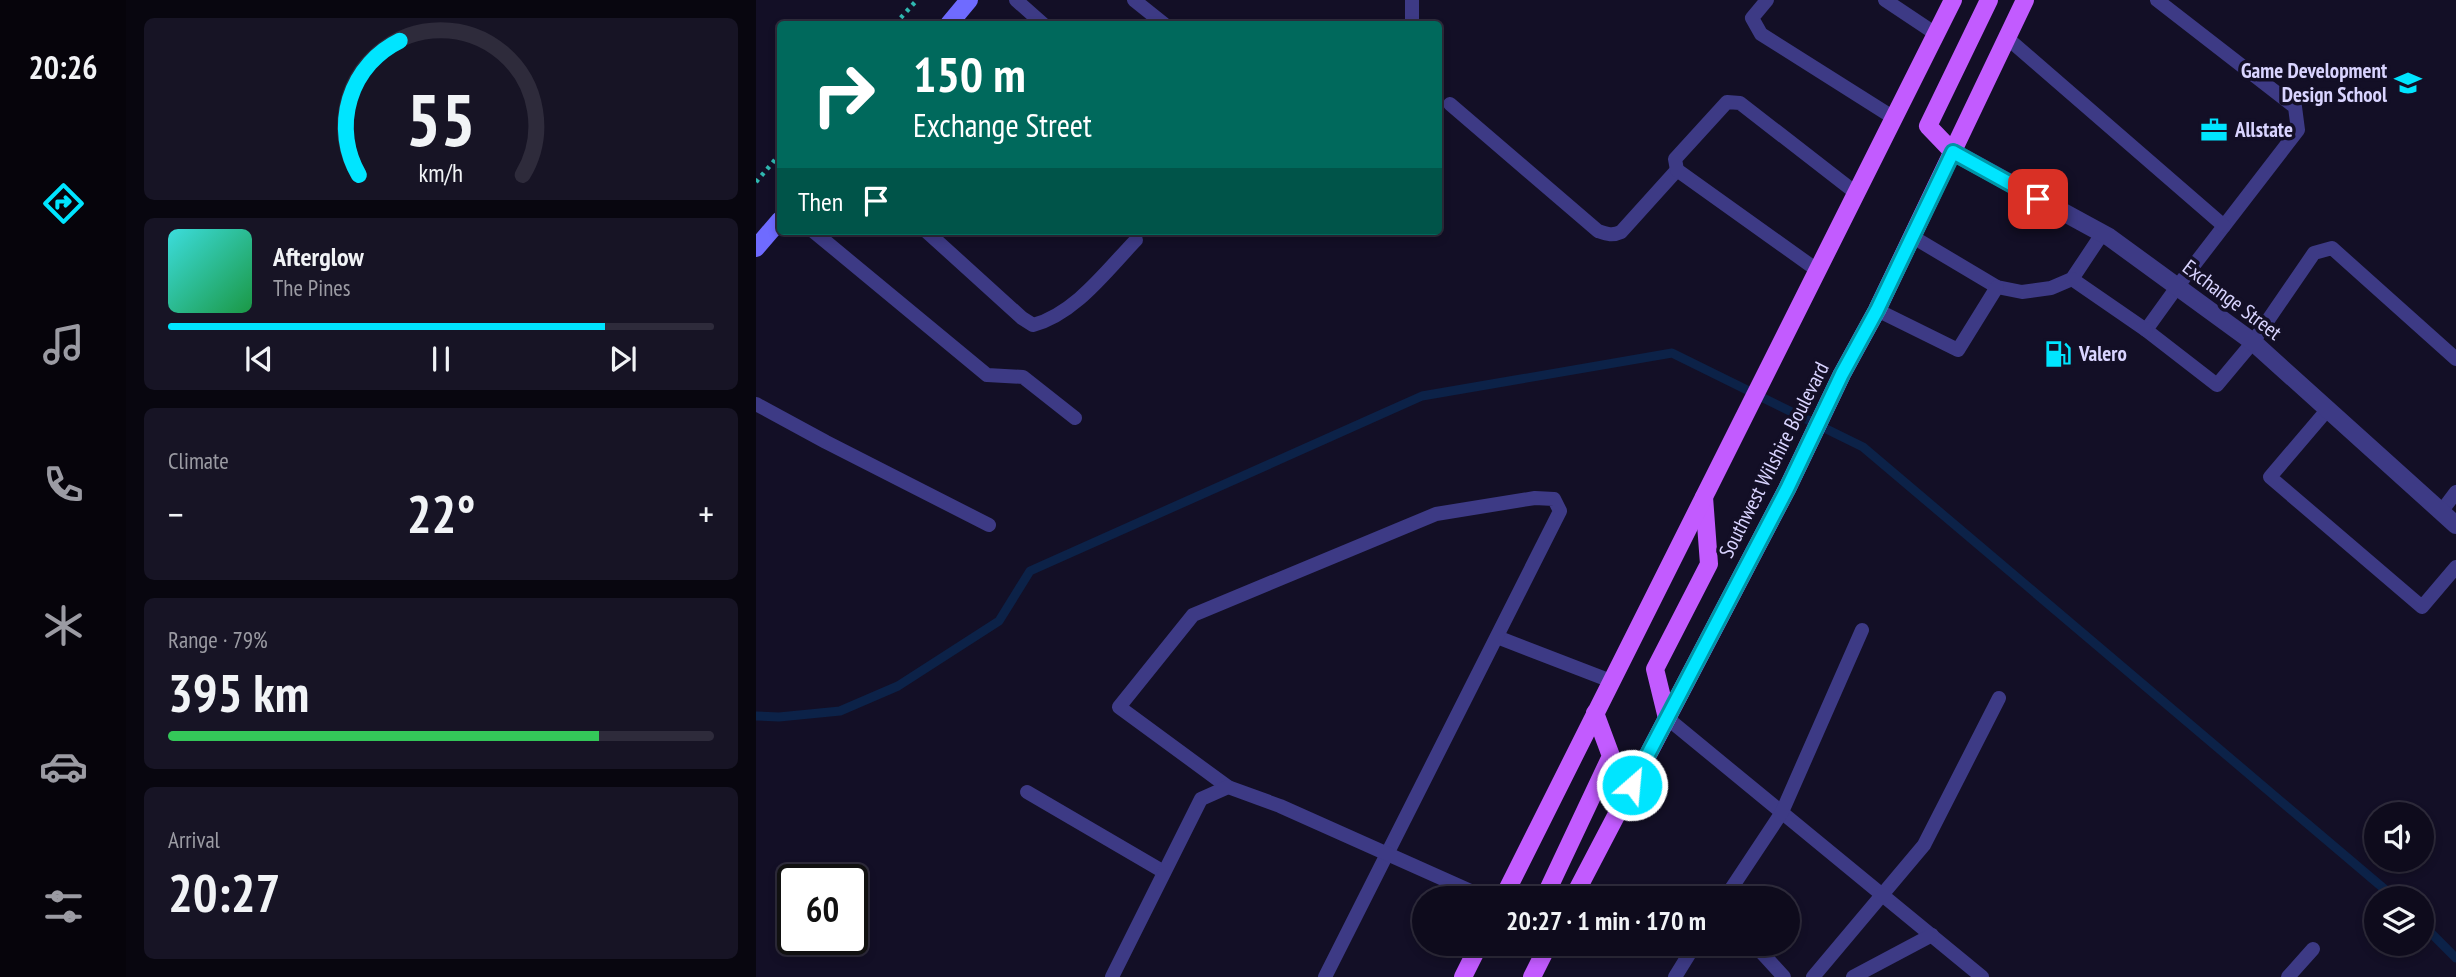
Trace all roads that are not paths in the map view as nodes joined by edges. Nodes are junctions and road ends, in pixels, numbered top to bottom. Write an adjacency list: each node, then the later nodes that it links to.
1 (969, 0): 11 (street)
2 (1016, 0): 12 (lane)
3 (1135, 0): 13 (lane)
4 (1412, 0): 14 (lane)
5 (1767, 0): 18 (lane)
6 (1885, 0): 15 (lane)
7 (1953, 0): 15 (main road)
8 (1989, 0): 19 (main road)
9 (2025, 0): 16 (main road, Southwest Wilshire Boulevard)
10 (2157, 0): 23 (lane)
11 (952, 21)
12 (1040, 21)
13 (1160, 21)
14 (1412, 21)
15 (1936, 34): 18 (main road)
16 (2006, 37): 19 (main road, Southwest Wilshire Boulevard); 23 (lane)
17 (1450, 104): 20 (lane)
18 (1894, 118): 21 (main road)
19 (1953, 152): 24 (street, Exchange Street); 27 (main road, Southwest Wilshire Boulevard)
20 (1677, 170): 21 (lane); 30 (lane)
21 (1856, 193): 30 (main road)
22 (777, 224): 29 (street)
23 (2224, 226): 33 (lane)
24 (2102, 234): 31 (lane); 33 (street, Exchange Street)
25 (818, 235): 40 (lane)
26 (930, 235): 28 (lane)
27 (1913, 237): 32 (lane); 34 (main road, Southwest Wilshire Boulevard)
28 (1136, 240)
29 (756, 248)
30 (1817, 270): 42 (main road)
31 (2072, 279): 32 (lane); 35 (lane)
32 (1997, 287): 34 (lane)
33 (2177, 287): 35 (lane); 36 (street, Exchange Street)
34 (1877, 310): 52 (main road, Southwest Wilshire Boulevard)
35 (2146, 330): 36 (lane)
36 (2253, 342): 37 (lane); 39 (street, Exchange Street)
37 (2456, 359)
38 (756, 404): 44 (lane)
39 (2328, 409): 43 (street, Exchange Street); 46 (lane)
40 (1075, 418)
41 (2456, 492): 43 (lane)
42 (1704, 497): 49 (main road); 52 (main road)
43 (2441, 512): 45 (street, Exchange Street)
44 (989, 525)
45 (2456, 525)
46 (2456, 567)
47 (1862, 630): 55 (lane)
48 (1497, 637): 49 (lane); 53 (lane); 56 (lane)
49 (1611, 681): 51 (main road)
50 (1999, 698): 63 (lane)
51 (1595, 713): 59 (main road); 60 (main road)
52 (1667, 718): 55 (lane); 61 (main road, Southwest Wilshire Boulevard)
53 (1228, 787): 56 (lane); 57 (lane)
54 (1027, 792): 57 (lane)
55 (1782, 812): 62 (lane); 63 (lane)
56 (1387, 855): 58 (lane); 71 (lane)
57 (1164, 872): 70 (lane)
58 (1458, 886)
59 (1509, 886)
60 (1550, 886)
61 (1579, 886)
62 (1733, 886)
63 (1883, 895): 64 (lane); 76 (lane)
64 (1932, 935): 77 (lane); 78 (lane)
65 (2313, 949): 79 (lane)
66 (1474, 956): 72 (main road)
67 (1542, 956): 73 (main road)
68 (1688, 956): 74 (lane)
69 (1765, 956): 75 (lane)
70 (1112, 977)
71 (1325, 977)
72 (1463, 977)
73 (1532, 977)
74 (1675, 977)
75 (1784, 977)
76 (1813, 977)
77 (1853, 977)
78 (1982, 977)
79 (2288, 977)

